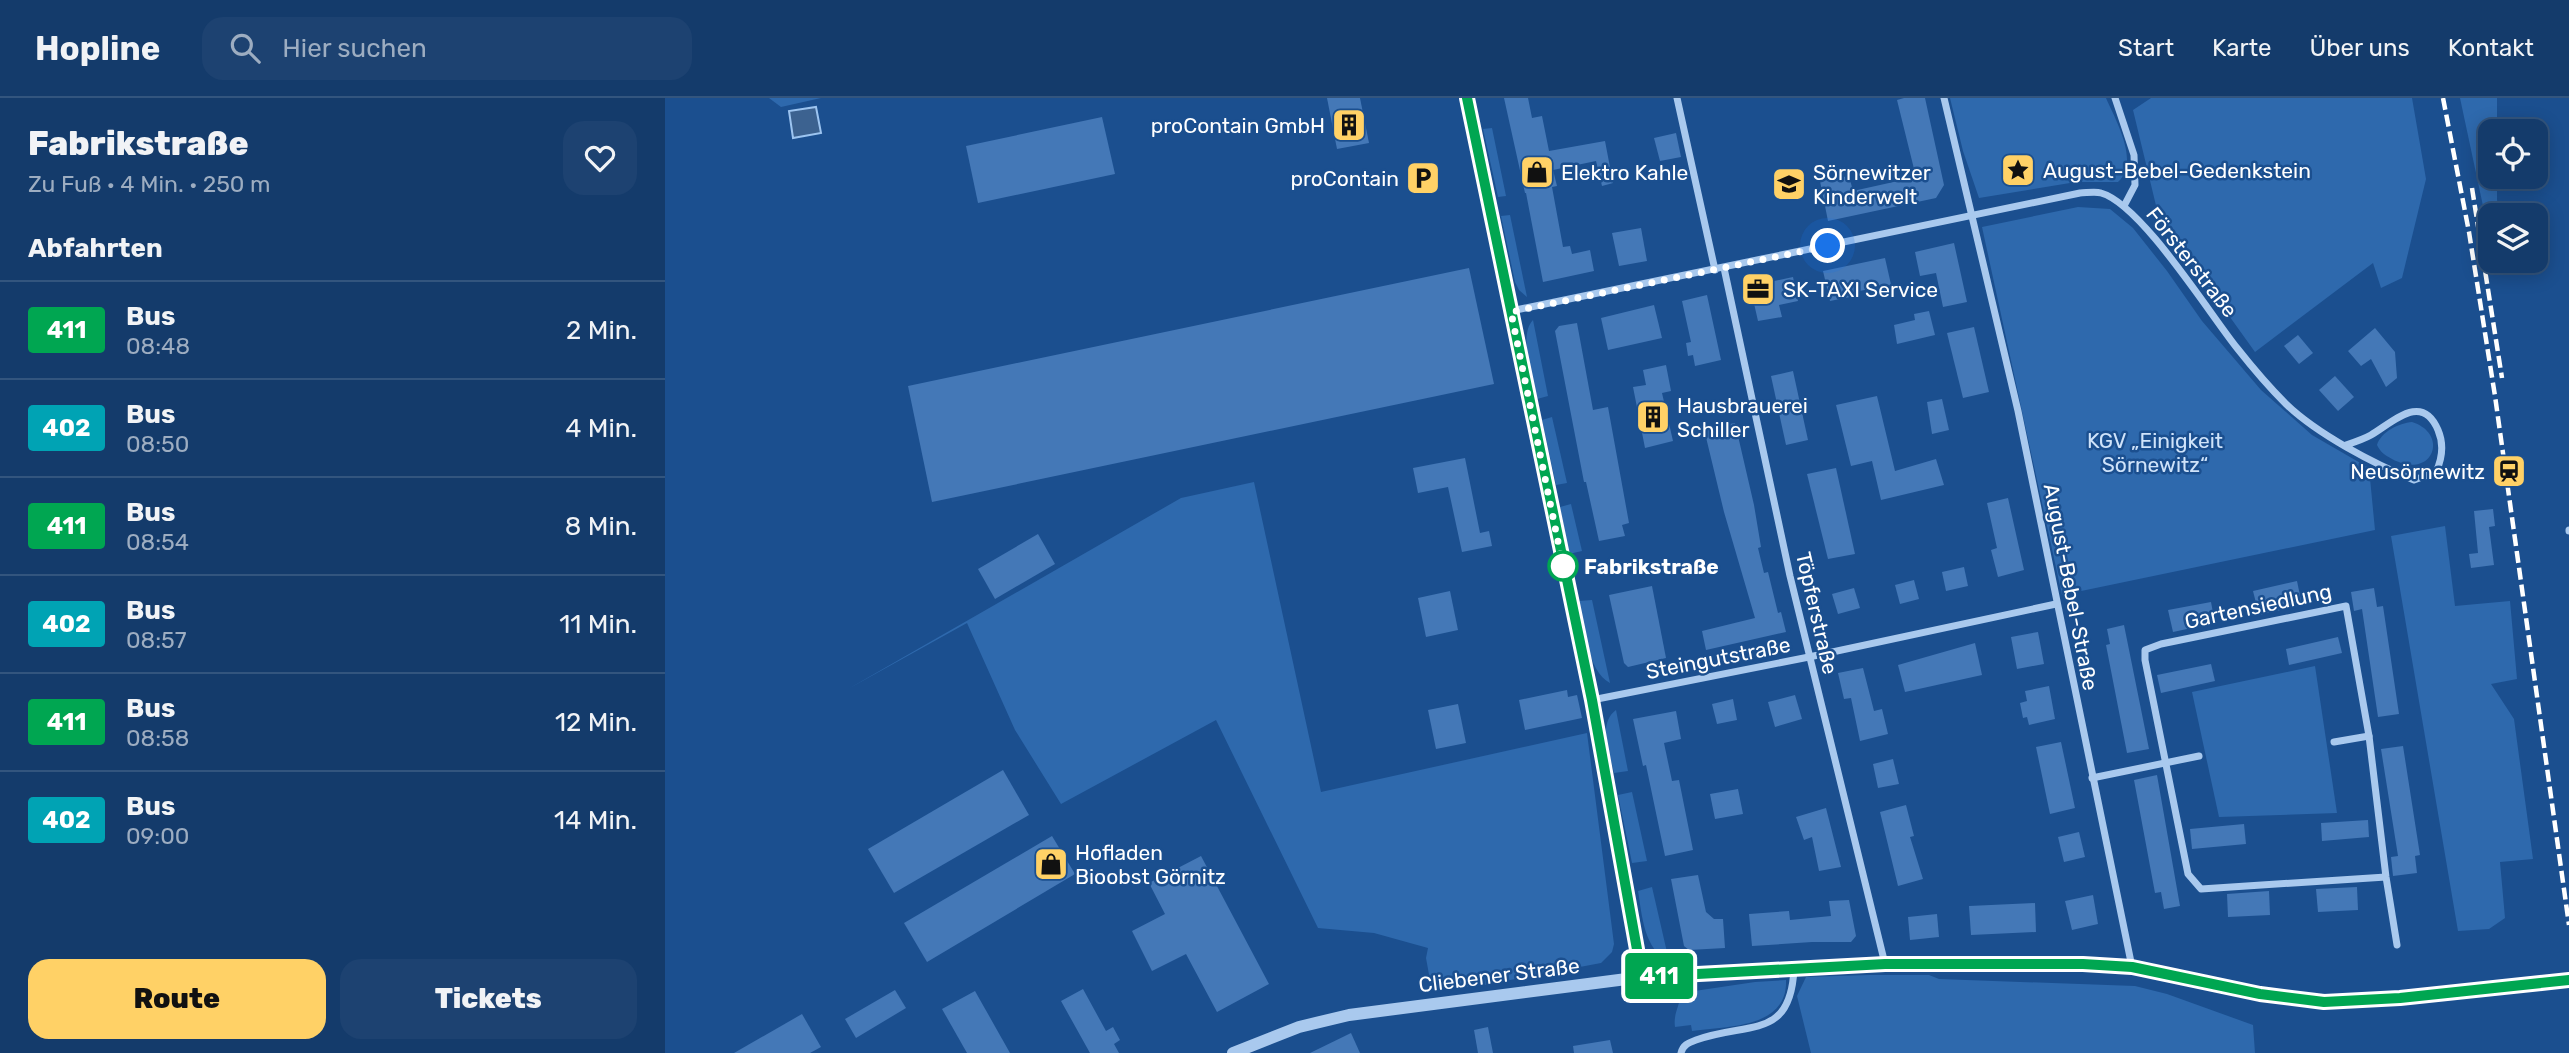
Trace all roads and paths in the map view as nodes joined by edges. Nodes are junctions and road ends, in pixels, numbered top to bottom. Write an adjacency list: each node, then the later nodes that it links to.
1 (1467, 98): 9 (street)
2 (1677, 98): 8 (street)
3 (1944, 98): 6 (street)
4 (2115, 98): 5 (street)
5 (2124, 206): 6 (street, Försterstraße); 10 (street, Försterstraße)
6 (1973, 215): 7 (street, Försterstraße); 11 (street, August-Bebel-Straße)
7 (1724, 268): 8 (street, Försterstraße); 12 (street, Töpferstraße)
8 (1715, 270): 9 (street, Försterstraße)
9 (1511, 312): 13 (street)
10 (2346, 445): 10 (street, Försterstraße)
11 (2056, 604): 12 (street, Steingutstraße); 18 (street, August-Bebel-Straße)
12 (1809, 657): 13 (street, Steingutstraße); 21 (street, Töpferstraße)
13 (1592, 700): 24 (street)
14 (2369, 736): 15 (street); 17 (street, Gartensiedlung); 19 (street, Gartensiedlung)
15 (2334, 742)
16 (2199, 756): 17 (street)
17 (2165, 762): 18 (street); 19 (street, Gartensiedlung)
18 (2092, 778): 22 (street, August-Bebel-Straße)
19 (2386, 877): 20 (street, Gartensiedlung)
20 (2397, 945)
21 (1885, 964): 22 (street, Cliebener Straße); 23 (street, Cliebener Straße)
22 (2132, 967): 25 (street, Cliebener Straße)
23 (1794, 968): 24 (street, Cliebener Straße); 27 (street)
24 (1642, 977): 26 (street, Cliebener Straße)
25 (2569, 980)
26 (1233, 1053)
27 (1681, 1053)

